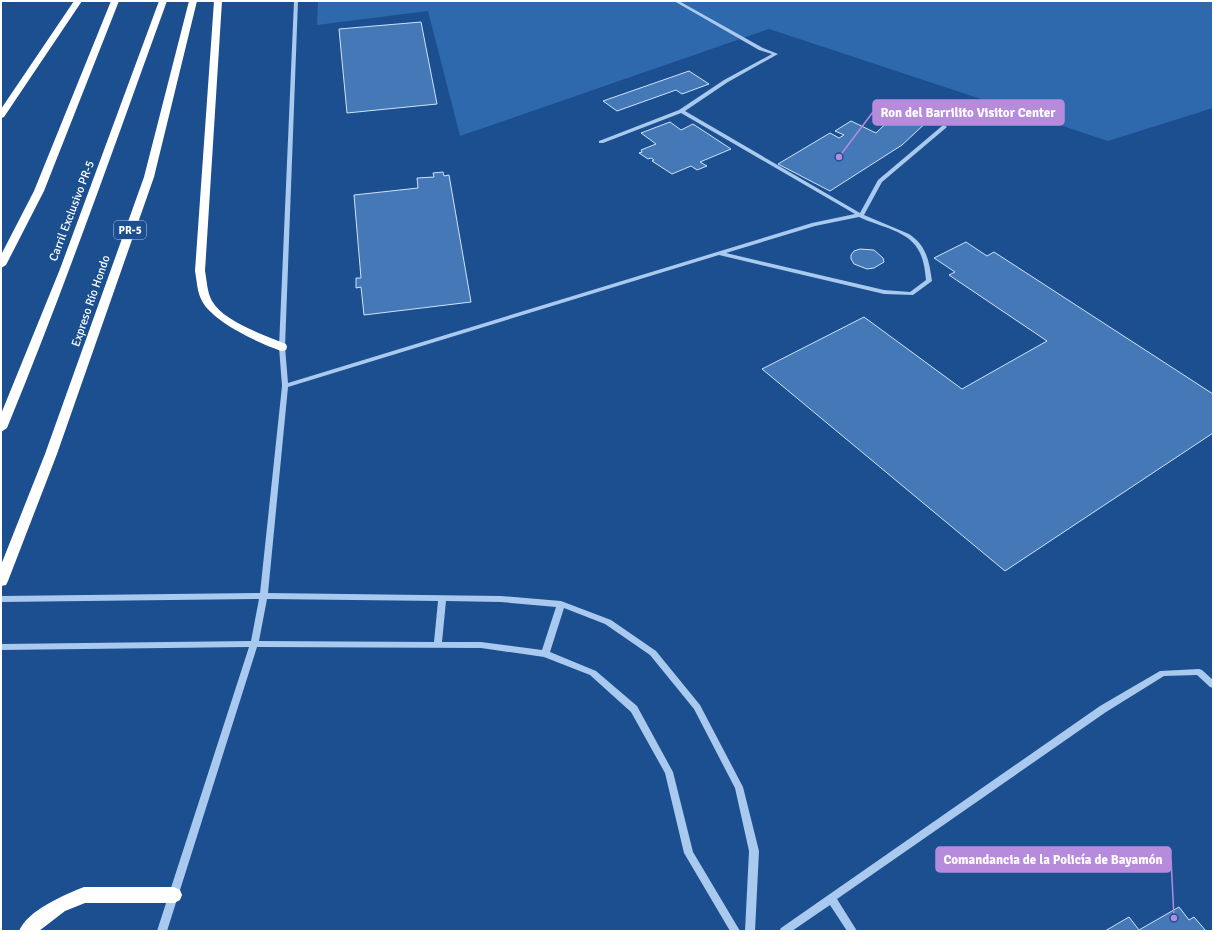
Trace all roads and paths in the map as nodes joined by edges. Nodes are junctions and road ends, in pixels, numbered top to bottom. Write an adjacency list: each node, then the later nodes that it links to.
1 (78, 1): 9 (highway)
2 (115, 1): 14 (highway)
3 (163, 1): 17 (highway, Carril Exclusivo PR-5)
4 (193, 1): 18 (highway, Expreso Río Hondo / PR-5)
5 (218, 1): 15 (highway)
6 (296, 1): 15 (street)
7 (676, 1): 8 (street)
8 (681, 111): 11 (street); 12 (street)
9 (1, 115)
10 (944, 127): 12 (street)
11 (601, 142)
12 (861, 216): 13 (street); 13 (street)
13 (718, 253): 16 (street)
14 (1, 265)
15 (282, 348): 16 (street)
16 (285, 386): 19 (street)
17 (1, 428)
18 (1, 581)
19 (264, 596): 20 (street); 21 (street); 23 (street)
20 (442, 598): 22 (street); 24 (street)
21 (1, 599)
22 (561, 604): 26 (street); 33 (street)
23 (254, 644): 24 (street); 25 (street); 28 (street)
24 (438, 644): 26 (street)
25 (1, 647)
26 (545, 654): 32 (street)
27 (1213, 685): 29 (street)
28 (174, 895): 30 (highway); 31 (street)
29 (831, 898): 34 (street); 35 (street)
30 (27, 931)
31 (162, 931)
32 (735, 931)
33 (750, 931)
34 (784, 931)
35 (852, 931)

